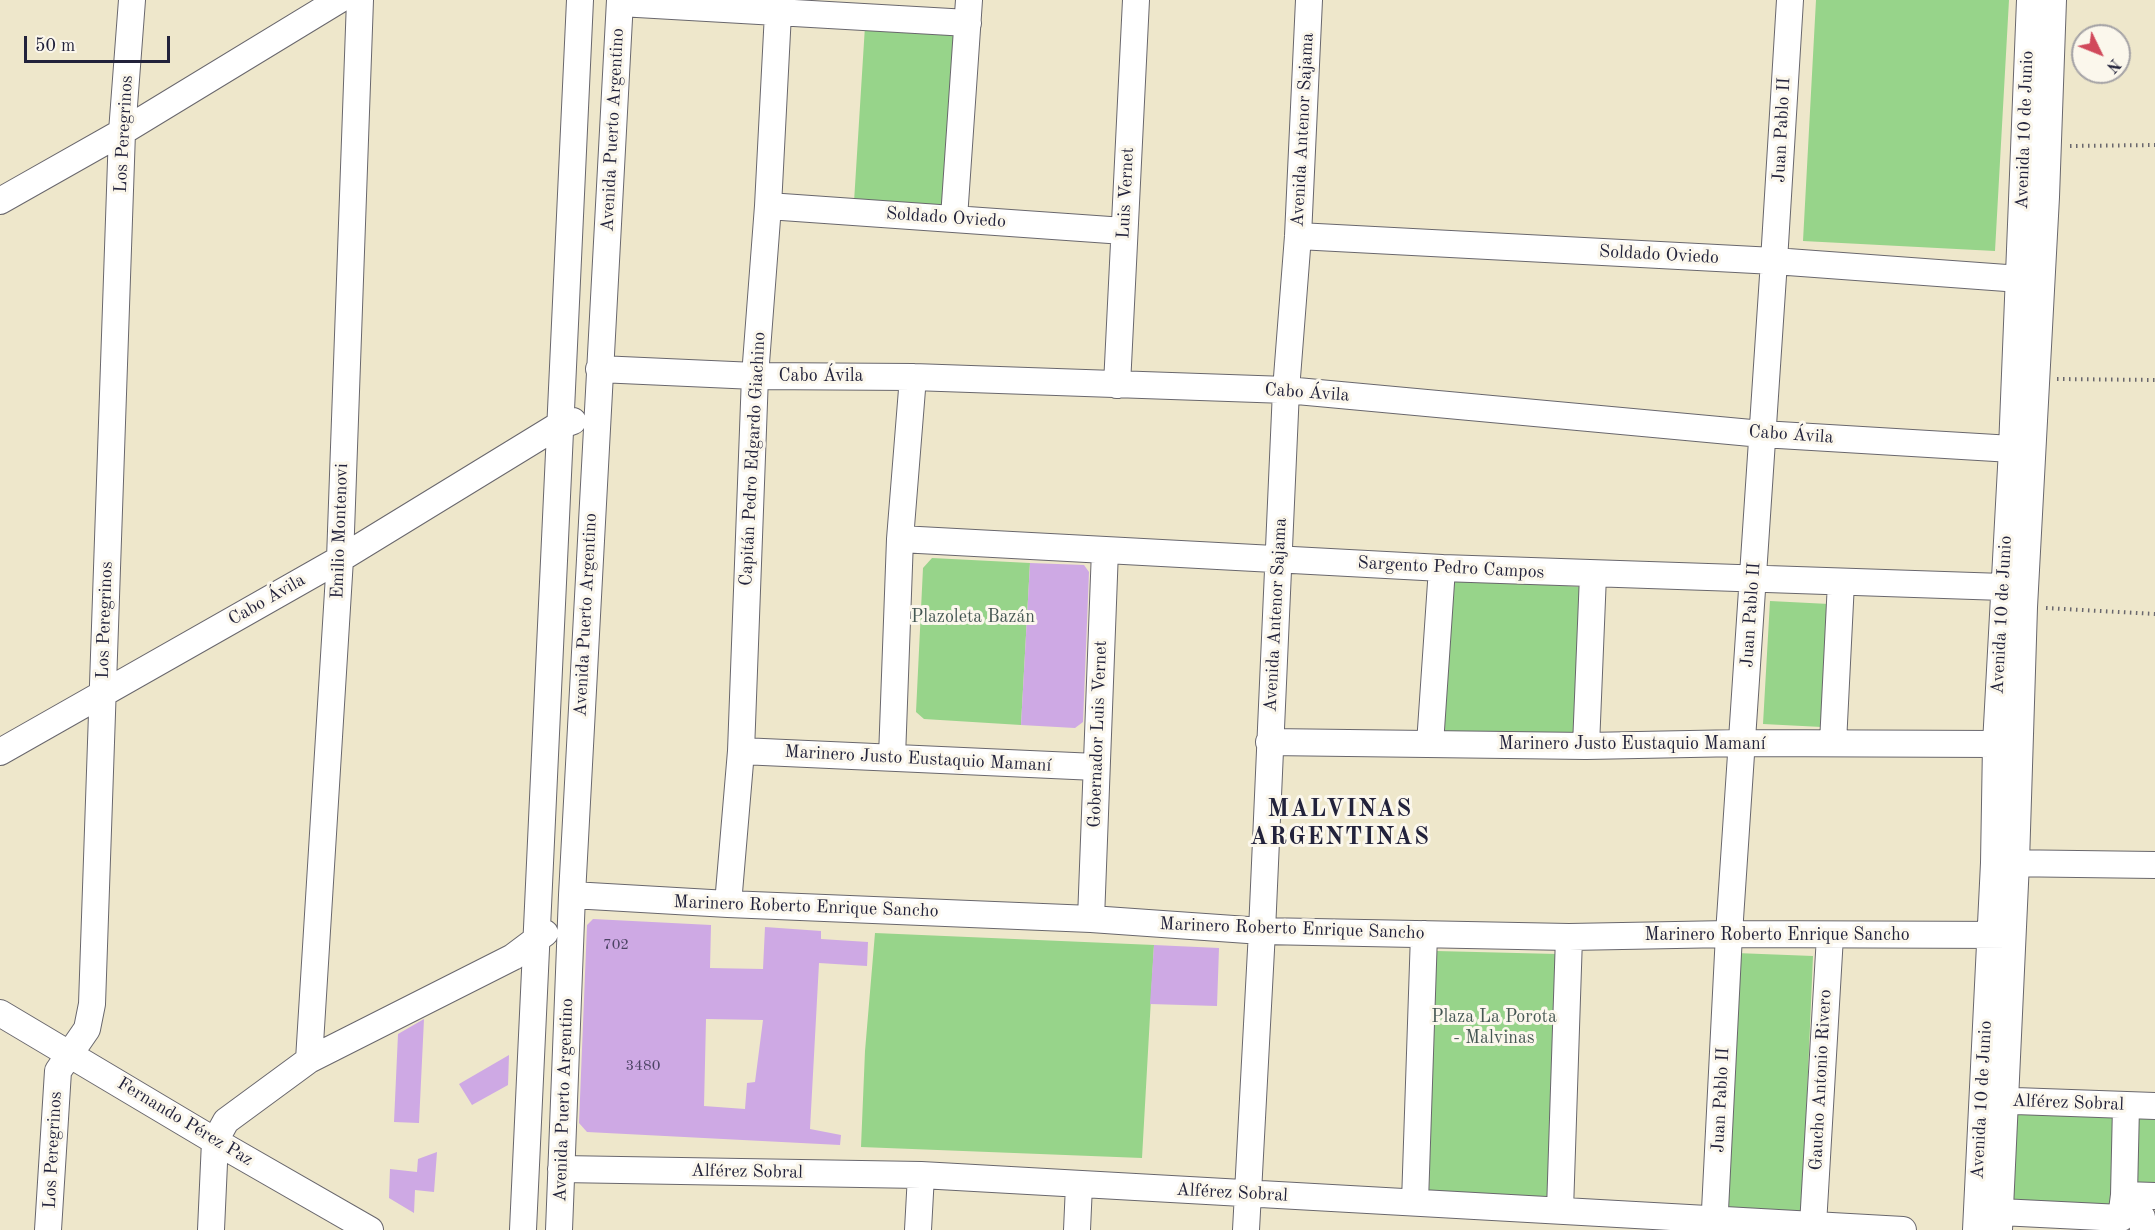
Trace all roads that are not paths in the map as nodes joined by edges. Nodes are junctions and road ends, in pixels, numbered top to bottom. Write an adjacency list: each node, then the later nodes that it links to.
1 (132, 0): 13 (street, Los Peregrinos)
2 (339, 0): 13 (street)
3 (360, 0): 32 (street, Emilio Montenovi)
4 (580, 0): 27 (street, Avenida Puerto Argentino)
5 (1136, 0): 17 (street, Luis Vernet)
6 (1309, 0): 18 (street, Avenida Antenor Sajama)
7 (1790, 0): 19 (street, Juan Pablo II)
8 (2030, 0): 20 (street, Avenida 10 de Junio)
9 (2053, 0): 50 (street, Avenida 10 de Junio)
10 (620, 2): 12 (street); 21 (street, Avenida Puerto Argentino)
11 (968, 12): 12 (street); 16 (street)
12 (778, 13): 15 (street, Capitán Pedro Edgardo Giachino)
13 (122, 132): 14 (street); 39 (street, Los Peregrinos)
14 (0, 201)
15 (768, 206): 16 (street, Soldado Oviedo); 22 (street, Capitán Pedro Edgardo Giachino)
16 (954, 218): 17 (street, Soldado Oviedo)
17 (1124, 231): 24 (street, Luis Vernet)
18 (1298, 236): 19 (street, Soldado Oviedo); 25 (street, Avenida Antenor Sajama)
19 (1774, 261): 20 (street, Soldado Oviedo); 28 (street, Juan Pablo II)
20 (2020, 279): 29 (street, Avenida 10 de Junio)
21 (599, 369): 22 (street, Cabo Ávila); 26 (street, Avenida Puerto Argentino)
22 (755, 376): 23 (street, Cabo Ávila); 46 (street, Capitán Pedro Edgardo Giachino)
23 (913, 377): 24 (street, Cabo Ávila); 30 (street)
24 (1116, 385): 25 (street, Cabo Ávila)
25 (1286, 390): 28 (street, Cabo Ávila); 33 (street, Avenida Antenor Sajama)
26 (597, 412): 27 (street, Cabo Ávila); 52 (street, Avenida Puerto Argentino)
27 (561, 426): 32 (street, Cabo Ávila); 62 (street, Avenida Puerto Argentino)
28 (1762, 434): 29 (street, Cabo Ávila); 36 (street, Juan Pablo II)
29 (2013, 449): 38 (street, Avenida 10 de Junio)
30 (900, 539): 31 (street, Sargento Pedro Campos); 48 (street)
31 (1105, 550): 33 (street, Sargento Pedro Campos); 49 (street, Gobernador Luis Vernet)
32 (340, 559): 39 (street, Cabo Ávila); 65 (street, Emilio Montenovi)
33 (1279, 560): 34 (street, Sargento Pedro Campos); 40 (street, Avenida Antenor Sajama)
34 (1442, 568): 35 (street, Sargento Pedro Campos); 43 (street)
35 (1593, 575): 36 (street, Sargento Pedro Campos); 45 (street)
36 (1753, 579): 37 (street, Sargento Pedro Campos); 41 (street, Juan Pablo II)
37 (1841, 582): 38 (street, Sargento Pedro Campos); 42 (street)
38 (2003, 587): 44 (street, Avenida 10 de Junio)
39 (103, 694): 47 (street, Cabo Ávila); 64 (street, Los Peregrinos)
40 (1269, 742): 43 (street, Marinero Justo Eustaquio Mamaní); 55 (street, Avenida Antenor Sajama)
41 (1742, 743): 42 (street, Marinero Justo Eustaquio Mamaní); 45 (street, Marinero Justo Eustaquio Mamaní); 58 (street, Juan Pablo II)
42 (1833, 743): 44 (street, Marinero Justo Eustaquio Mamaní)
43 (1430, 744): 45 (street, Marinero Justo Eustaquio Mamaní)
44 (1996, 744): 50 (street, Avenida 10 de Junio)
45 (1586, 746)
46 (741, 751): 48 (street, Marinero Justo Eustaquio Mamaní); 53 (street, Capitán Pedro Edgardo Giachino)
47 (0, 752)
48 (892, 757): 49 (street, Marinero Justo Eustaquio Mamaní)
49 (1096, 767): 54 (street, Gobernador Luis Vernet)
50 (2005, 862): 51 (street); 59 (street, Avenida 10 de Junio)
51 (2155, 865)
52 (572, 895): 53 (street, Marinero Roberto Enrique Sancho); 56 (street, Avenida Puerto Argentino)
53 (728, 904): 54 (street, Marinero Roberto Enrique Sancho)
54 (1091, 918): 55 (street, Marinero Roberto Enrique Sancho)
55 (1262, 931): 57 (street, Marinero Roberto Enrique Sancho); 73 (street, Avenida Antenor Sajama)
56 (572, 933): 62 (street); 70 (street, Avenida Puerto Argentino)
57 (1424, 934): 61 (street, Marinero Roberto Enrique Sancho); 76 (street)
58 (1729, 934): 60 (street, Marinero Roberto Enrique Sancho); 61 (street, Marinero Roberto Enrique Sancho); 79 (street, Juan Pablo II)
59 (2001, 935): 60 (street, Marinero Roberto Enrique Sancho); 66 (street, Avenida 10 de Junio)
60 (1830, 936): 80 (street, Gaucho Antonio Rivero)
61 (1569, 937): 77 (street)
62 (537, 940): 65 (street); 84 (street, Avenida Puerto Argentino)
63 (0, 1013): 64 (street, Fernando Pérez Paz)
64 (71, 1055): 69 (street, Fernando Pérez Paz); 82 (street, Los Peregrinos)
65 (309, 1060): 69 (street)
66 (1993, 1100): 67 (street, Alférez Sobral); 78 (street, Avenida 10 de Junio); 90 (street, Avenida 10 de Junio)
67 (2126, 1106): 68 (street, Alférez Sobral); 74 (street)
68 (2155, 1106)
69 (215, 1141): 81 (street, Fernando Pérez Paz); 83 (street)
70 (561, 1169): 71 (street, Alférez Sobral); 85 (street, Avenida Puerto Argentino)
71 (921, 1176): 72 (street, Alférez Sobral); 86 (street)
72 (1078, 1185): 73 (street, Alférez Sobral); 87 (street)
73 (1248, 1194): 76 (street, Alférez Sobral); 88 (street, Avenida Antenor Sajama)
74 (2124, 1195): 75 (street); 78 (street); 91 (street)
75 (2155, 1196)
76 (1415, 1202): 77 (street, Alférez Sobral)
77 (1560, 1210): 79 (street, Alférez Sobral)
78 (1999, 1221)
79 (1715, 1224): 80 (street, Alférez Sobral)
80 (1813, 1225): 89 (street, Alférez Sobral)
81 (364, 1228)
82 (48, 1230)
83 (211, 1230)
84 (523, 1230)
85 (559, 1230)
86 (918, 1230)
87 (1077, 1230)
88 (1246, 1230)
89 (1903, 1230)
90 (1976, 1230)
91 (2143, 1230)

